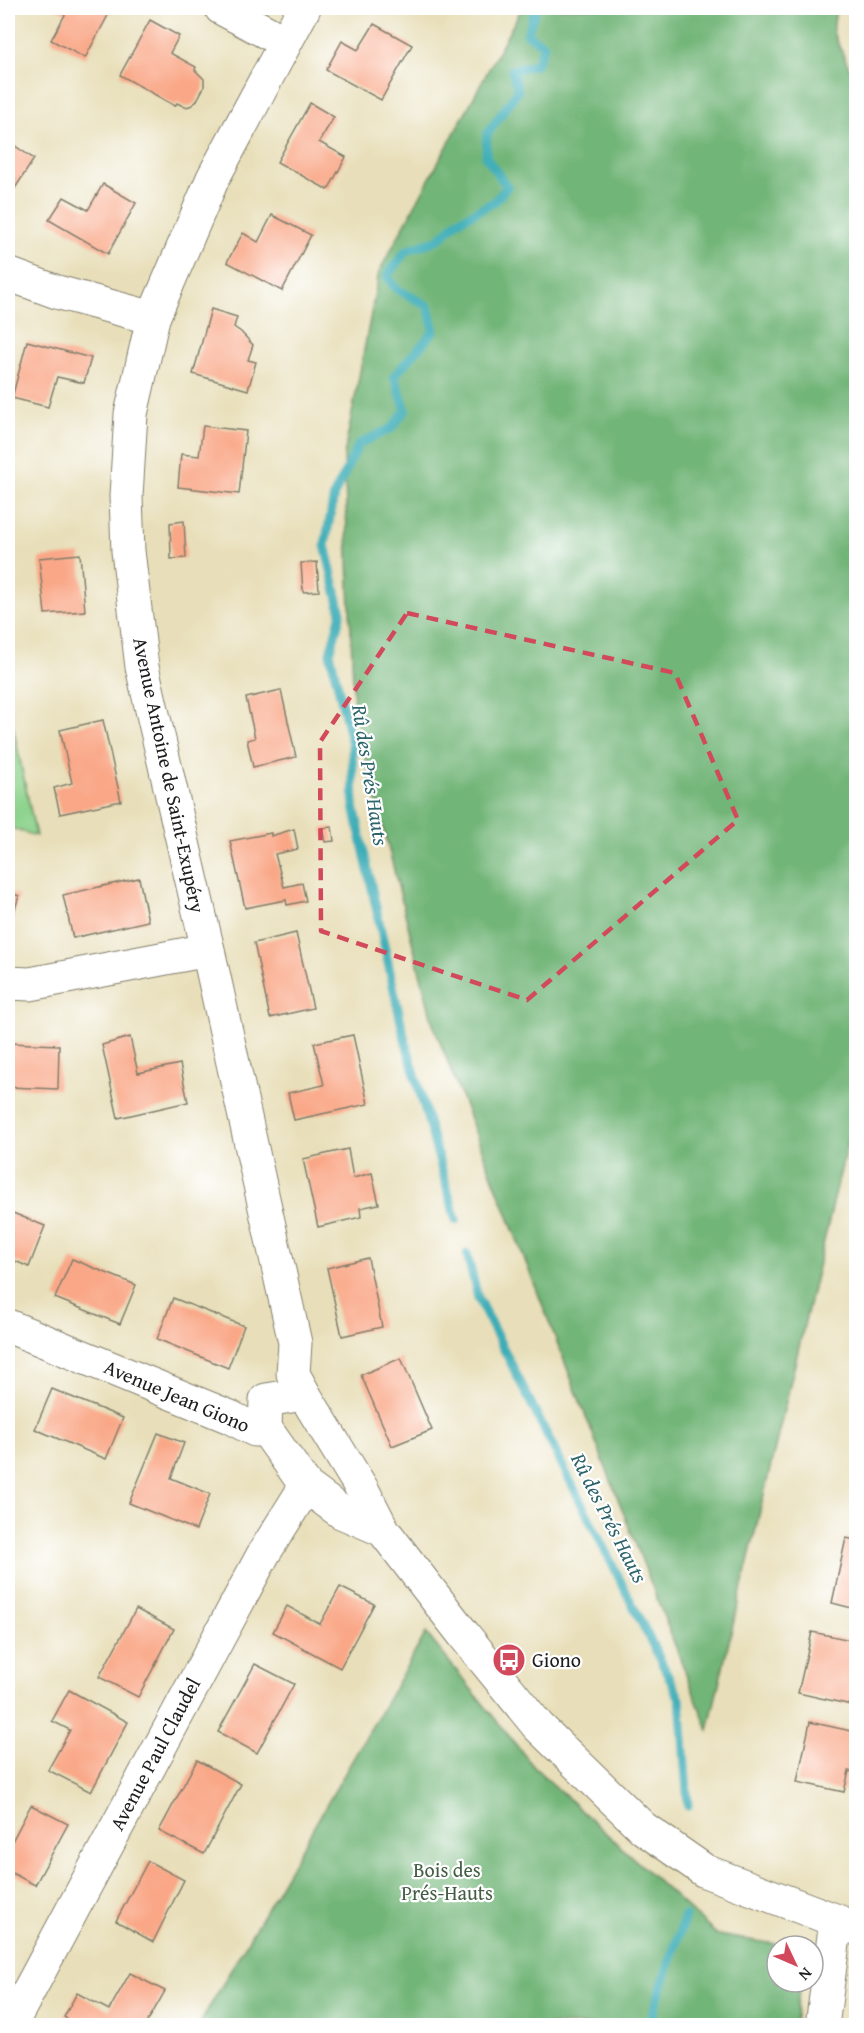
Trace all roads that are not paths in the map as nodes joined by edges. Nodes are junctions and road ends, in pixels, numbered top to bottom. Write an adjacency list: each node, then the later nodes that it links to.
1 (221, 8): 3 (street)
2 (304, 8): 3 (street, Avenue Antoine de Saint-Exupéry)
3 (285, 42): 5 (street, Avenue Antoine de Saint-Exupéry)
4 (8, 274): 5 (street)
5 (153, 318): 6 (street, Avenue Antoine de Saint-Exupéry)
6 (208, 950): 7 (street); 9 (street, Avenue Antoine de Saint-Exupéry)
7 (8, 982)
8 (8, 1326): 10 (street, Avenue Jean Giono)
9 (304, 1394): 10 (street); 12 (street, Avenue Antoine de Saint-Exupéry)
10 (265, 1428): 11 (street, Avenue Jean Giono)
11 (306, 1486): 12 (street, Avenue Jean Giono); 14 (street, Avenue Paul Claudel)
12 (383, 1530): 13 (street, Avenue Antoine de Saint-Exupéry)
13 (846, 1925): 15 (street)
14 (10, 2025)
15 (822, 2025)

